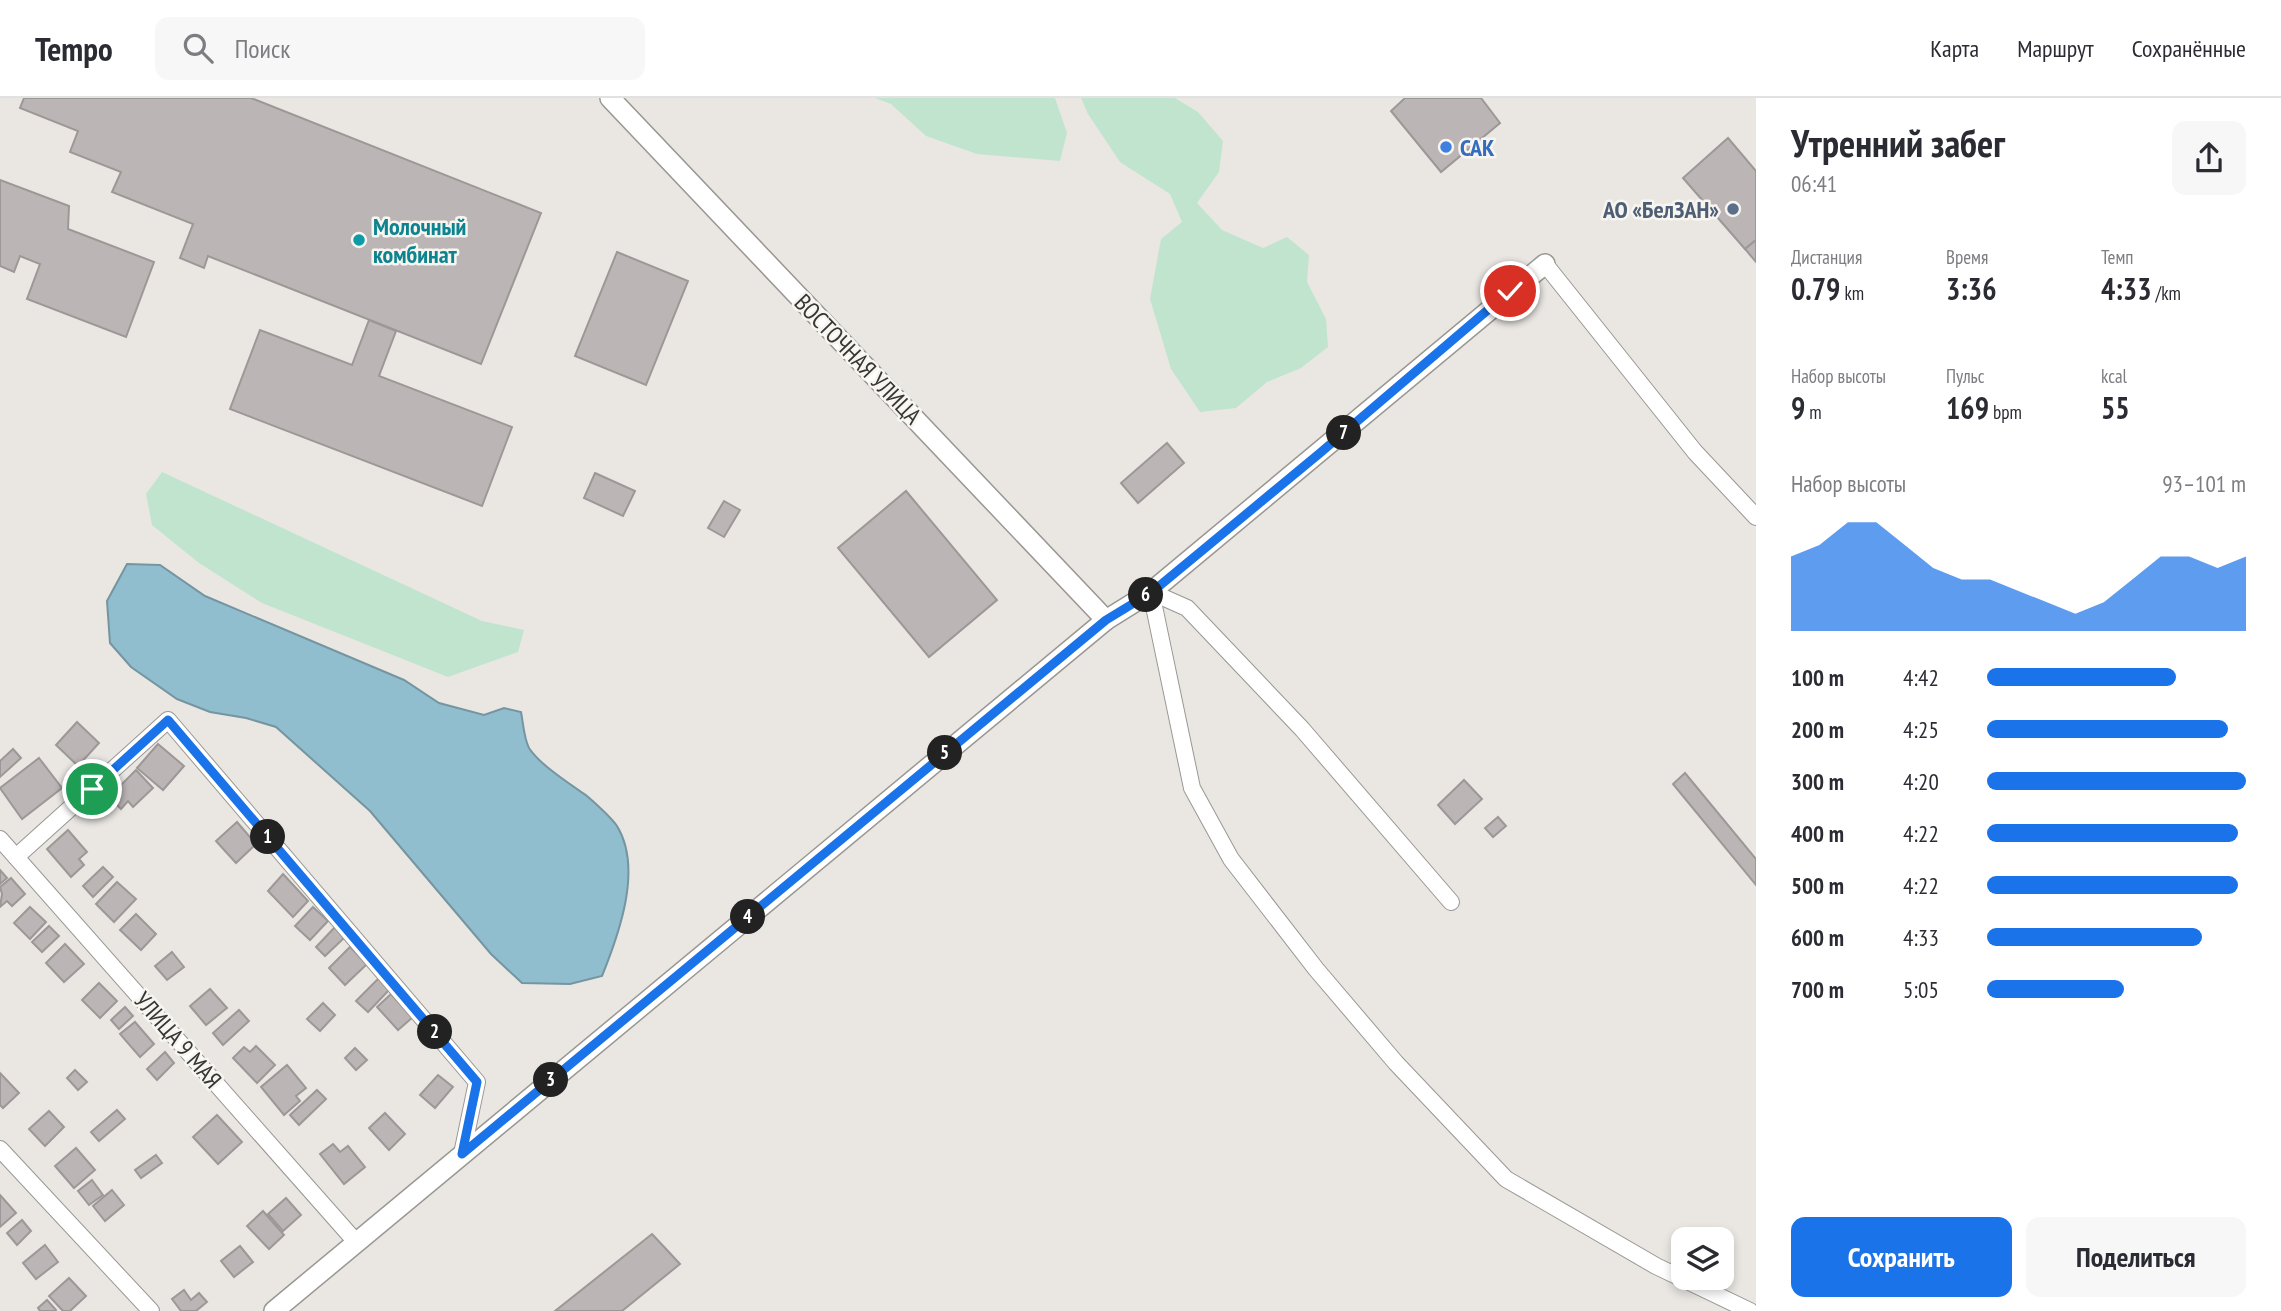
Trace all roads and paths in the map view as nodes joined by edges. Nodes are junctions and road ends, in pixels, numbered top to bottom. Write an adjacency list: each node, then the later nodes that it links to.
1 (610, 98): 5 (street, ВОСТОЧНАЯ УЛИЦА)
2 (1545, 264): 3 (street); 4 (street)
3 (1756, 517)
4 (1152, 592): 5 (street); 8 (street); 14 (street)
5 (1106, 620): 10 (street)
6 (0, 839): 7 (street, УЛИЦА 9 МАЯ)
7 (16, 857): 10 (street); 11 (street, УЛИЦА 9 МАЯ)
8 (1451, 902)
9 (0, 1149): 12 (street)
10 (462, 1154): 11 (street)
11 (356, 1242): 13 (street)
12 (151, 1311)
13 (274, 1311)
14 (1749, 1311)

